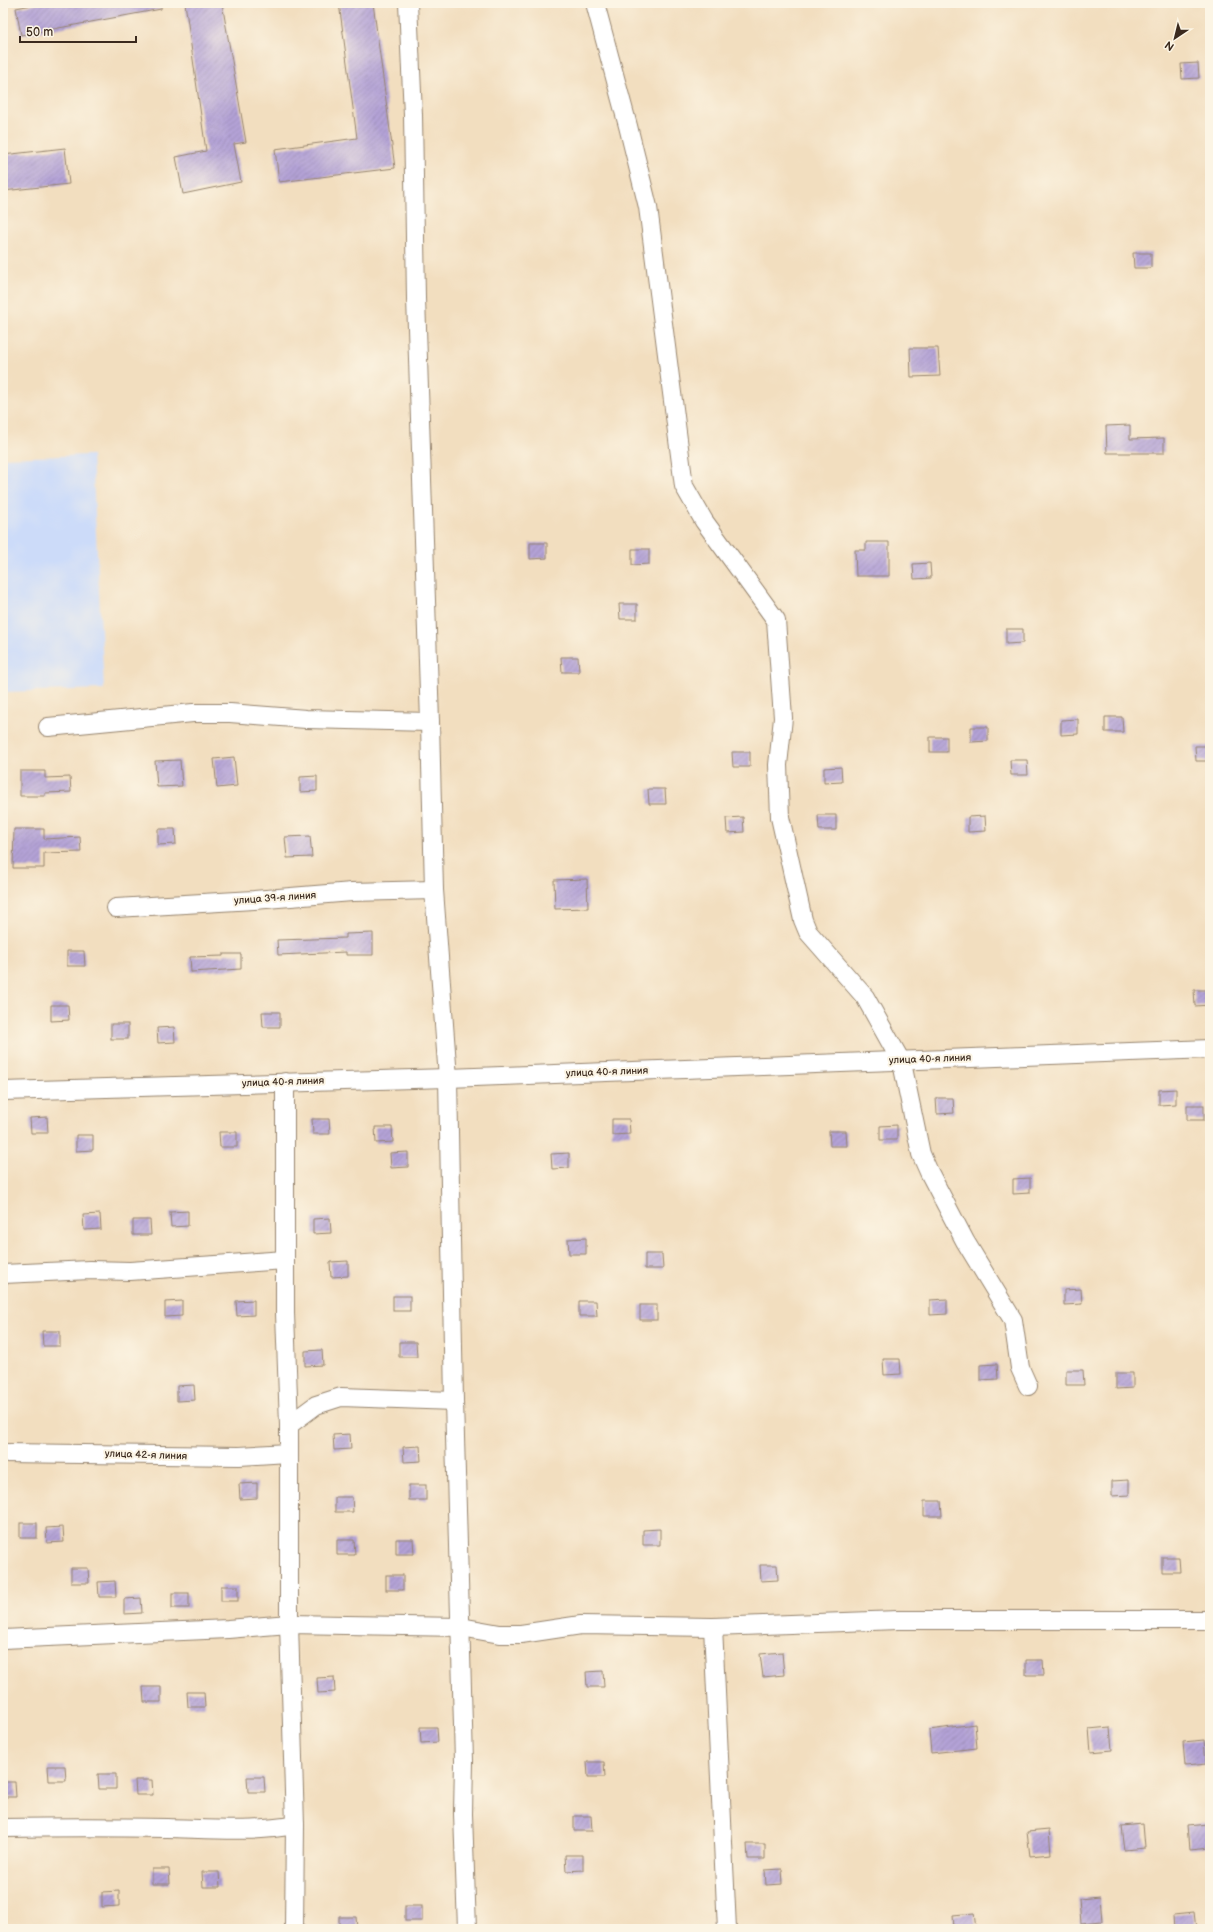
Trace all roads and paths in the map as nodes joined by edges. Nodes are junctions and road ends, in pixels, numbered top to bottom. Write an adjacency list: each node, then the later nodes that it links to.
1 (408, 3): 3 (street)
2 (595, 3): 8 (street)
3 (430, 722): 4 (street); 5 (street)
4 (48, 727)
5 (434, 890): 6 (street, улица 39-я линия); 9 (street)
6 (116, 908)
7 (1210, 1049): 8 (street, улица 40-я линия)
8 (900, 1060): 9 (street, улица 40-я линия); 14 (street)
9 (448, 1078): 10 (street, улица 40-я линия); 15 (street)
10 (285, 1082): 11 (street, улица 40-я линия); 12 (street)
11 (3, 1091)
12 (285, 1260): 13 (street); 16 (street)
13 (3, 1274)
14 (1028, 1386)
15 (454, 1401): 16 (street); 21 (street)
16 (290, 1425): 18 (street)
17 (3, 1453): 18 (street, улица 42-я линия)
18 (288, 1453): 20 (street)
19 (1210, 1620): 22 (street)
20 (289, 1624): 21 (street); 23 (street); 24 (street)
21 (461, 1627): 22 (street); 27 (street)
22 (713, 1627): 28 (street)
23 (3, 1639)
24 (295, 1825): 25 (street); 26 (street)
25 (3, 1828)
26 (294, 1929)
27 (467, 1929)
28 (727, 1929)

